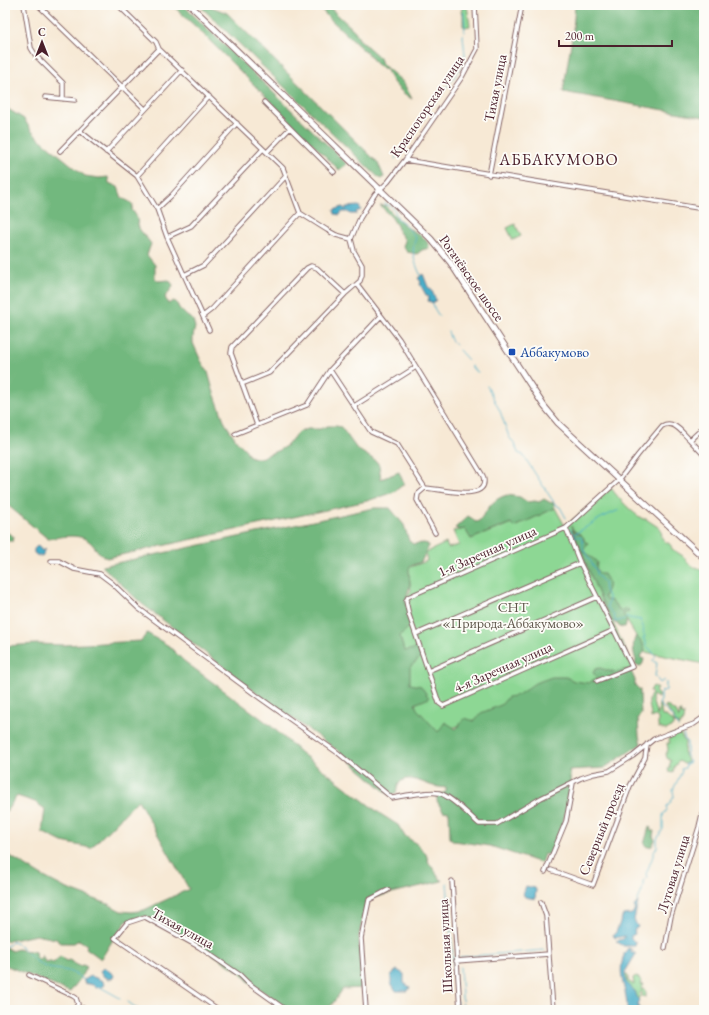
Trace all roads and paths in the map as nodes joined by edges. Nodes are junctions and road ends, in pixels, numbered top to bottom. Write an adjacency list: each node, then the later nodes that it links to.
1 (24, 5): 12 (street)
2 (38, 5): 9 (street)
3 (118, 5): 7 (street)
4 (190, 5): 28 (main road, Рогачёвское шоссе)
5 (474, 5): 23 (street, Красногорская улица)
6 (522, 5): 25 (street, Тихая улица)
7 (159, 49): 8 (street); 9 (street)
8 (182, 70): 10 (street); 15 (street)
9 (122, 86): 15 (street); 18 (street)
10 (209, 96): 16 (street); 26 (street)
11 (45, 97): 12 (street)
12 (63, 99): 13 (street)
13 (75, 100)
14 (264, 102): 17 (street)
15 (145, 109): 21 (street)
16 (237, 123): 19 (street); 29 (street)
17 (290, 128): 22 (street); 24 (street)
18 (80, 131): 20 (street); 21 (street)
19 (263, 149): 22 (street); 32 (street)
20 (60, 151)
21 (106, 152): 26 (street)
22 (267, 152): 27 (street)
23 (405, 160): 25 (street); 28 (street, Красногорская улица)
24 (334, 172)
25 (489, 175): 30 (street)
26 (137, 176): 29 (street)
27 (286, 176): 31 (street); 34 (street)
28 (380, 190): 33 (street, Красногорская улица); 49 (main road, Рогачёвское шоссе)
29 (157, 209): 32 (street)
30 (704, 209)
31 (300, 213): 33 (street); 37 (street)
32 (168, 237): 34 (street)
33 (350, 239): 35 (street)
34 (184, 275): 37 (street)
35 (357, 284): 36 (street); 38 (street)
36 (345, 294): 42 (street); 42 (street)
37 (203, 316): 39 (street)
38 (381, 316): 40 (street); 41 (street)
39 (208, 330)
40 (416, 367): 43 (street); 50 (street)
41 (330, 370): 43 (street); 44 (street)
42 (242, 384): 44 (street)
43 (354, 406): 50 (street)
44 (257, 425): 46 (street)
45 (704, 427): 47 (street)
46 (235, 434)
47 (690, 440): 48 (street); 49 (street, 1-я Заречная улица)
48 (704, 455)
49 (619, 480): 51 (street, 1-я Заречная улица); 53 (main road, Рогачёвское шоссе)
50 (425, 488): 52 (street)
51 (566, 528): 55 (street); 58 (street, 1-я Заречная улица)
52 (435, 533)
53 (704, 558)
54 (51, 561): 63 (street)
55 (580, 563): 56 (street); 58 (street)
56 (597, 597): 57 (street); 59 (street)
57 (614, 630): 59 (street, 4-я Заречная улица); 60 (street)
58 (416, 634): 59 (street)
59 (428, 672)
60 (597, 681)
61 (704, 717): 62 (street)
62 (647, 744): 63 (street); 65 (street, Северный проезд)
63 (573, 783): 66 (street)
64 (704, 806): 70 (street, Луговая улица)
65 (551, 870)
66 (545, 872)
67 (452, 881): 72 (street, Школьная улица)
68 (388, 890): 77 (street)
69 (541, 902): 71 (street)
70 (665, 948)
71 (549, 954): 72 (street); 79 (street)
72 (456, 961): 78 (street, Школьная улица)
73 (29, 975): 74 (street)
74 (74, 1010)
75 (219, 1010): 76 (street, Тихая улица)
76 (286, 1010)
77 (366, 1010)
78 (460, 1010)
79 (553, 1010)

